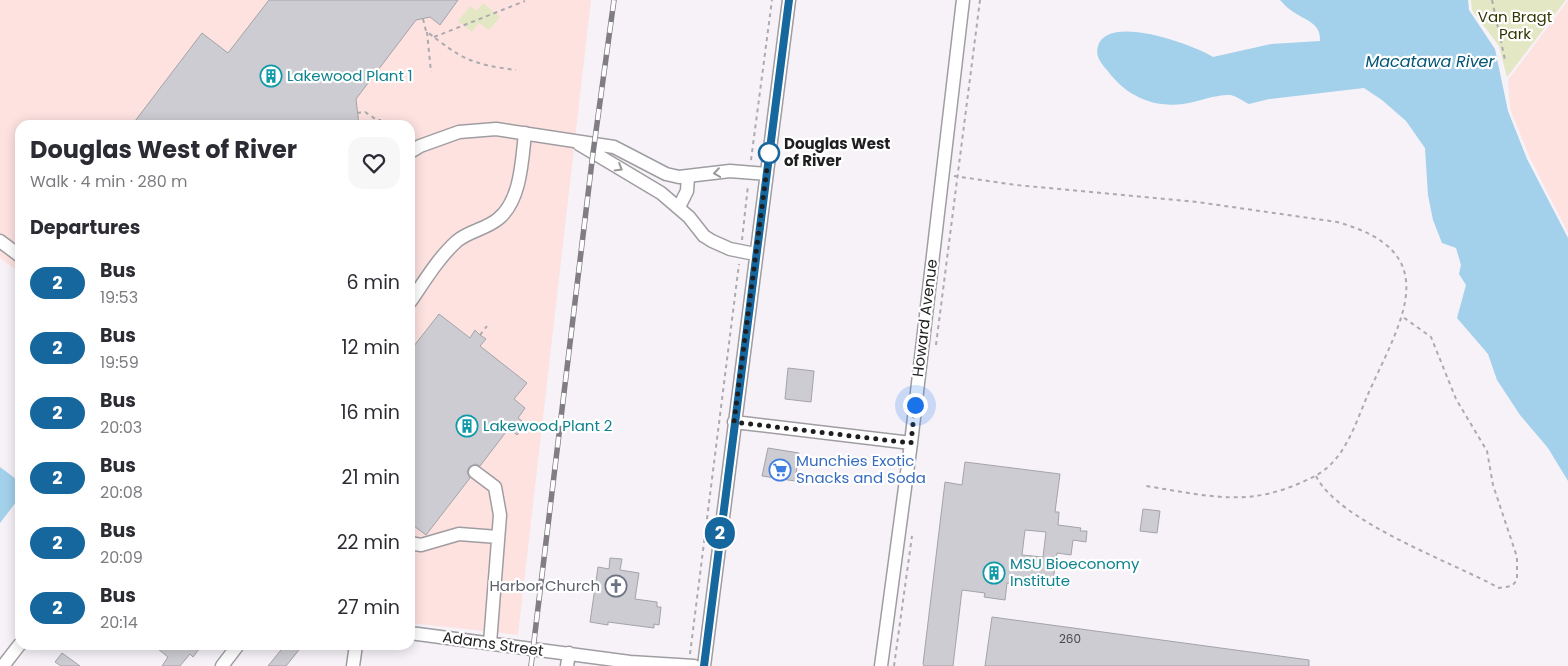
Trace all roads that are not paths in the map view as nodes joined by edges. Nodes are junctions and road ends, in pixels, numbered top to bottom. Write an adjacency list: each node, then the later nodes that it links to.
1 (789, 0): 6 (street)
2 (968, 4): 14 (street, Howard Avenue)
3 (525, 133): 4 (street); 5 (street); 12 (street)
4 (577, 143): 7 (street); 8 (street, one-way to 8)
5 (415, 149)
6 (766, 174): 7 (street, one-way to 7); 11 (street)
7 (688, 178): 8 (street)
8 (679, 206): 11 (street)
9 (0, 241): 10 (street)
10 (15, 252)
11 (755, 254): 13 (street)
12 (415, 285)
13 (734, 422): 14 (street); 28 (street)
14 (911, 443): 29 (street, Howard Avenue)
15 (476, 472): 16 (street)
16 (498, 537): 17 (street); 19 (street)
17 (415, 543)
18 (415, 634): 19 (street, Adams Street)
19 (490, 643): 23 (street, Adams Street)
20 (15, 650): 25 (street)
21 (234, 650): 26 (street)
22 (355, 650): 27 (street)
23 (568, 660): 24 (street, Adams Street)
24 (692, 665)
25 (3, 666)
26 (222, 666)
27 (353, 666)
28 (704, 666)
29 (881, 666)

